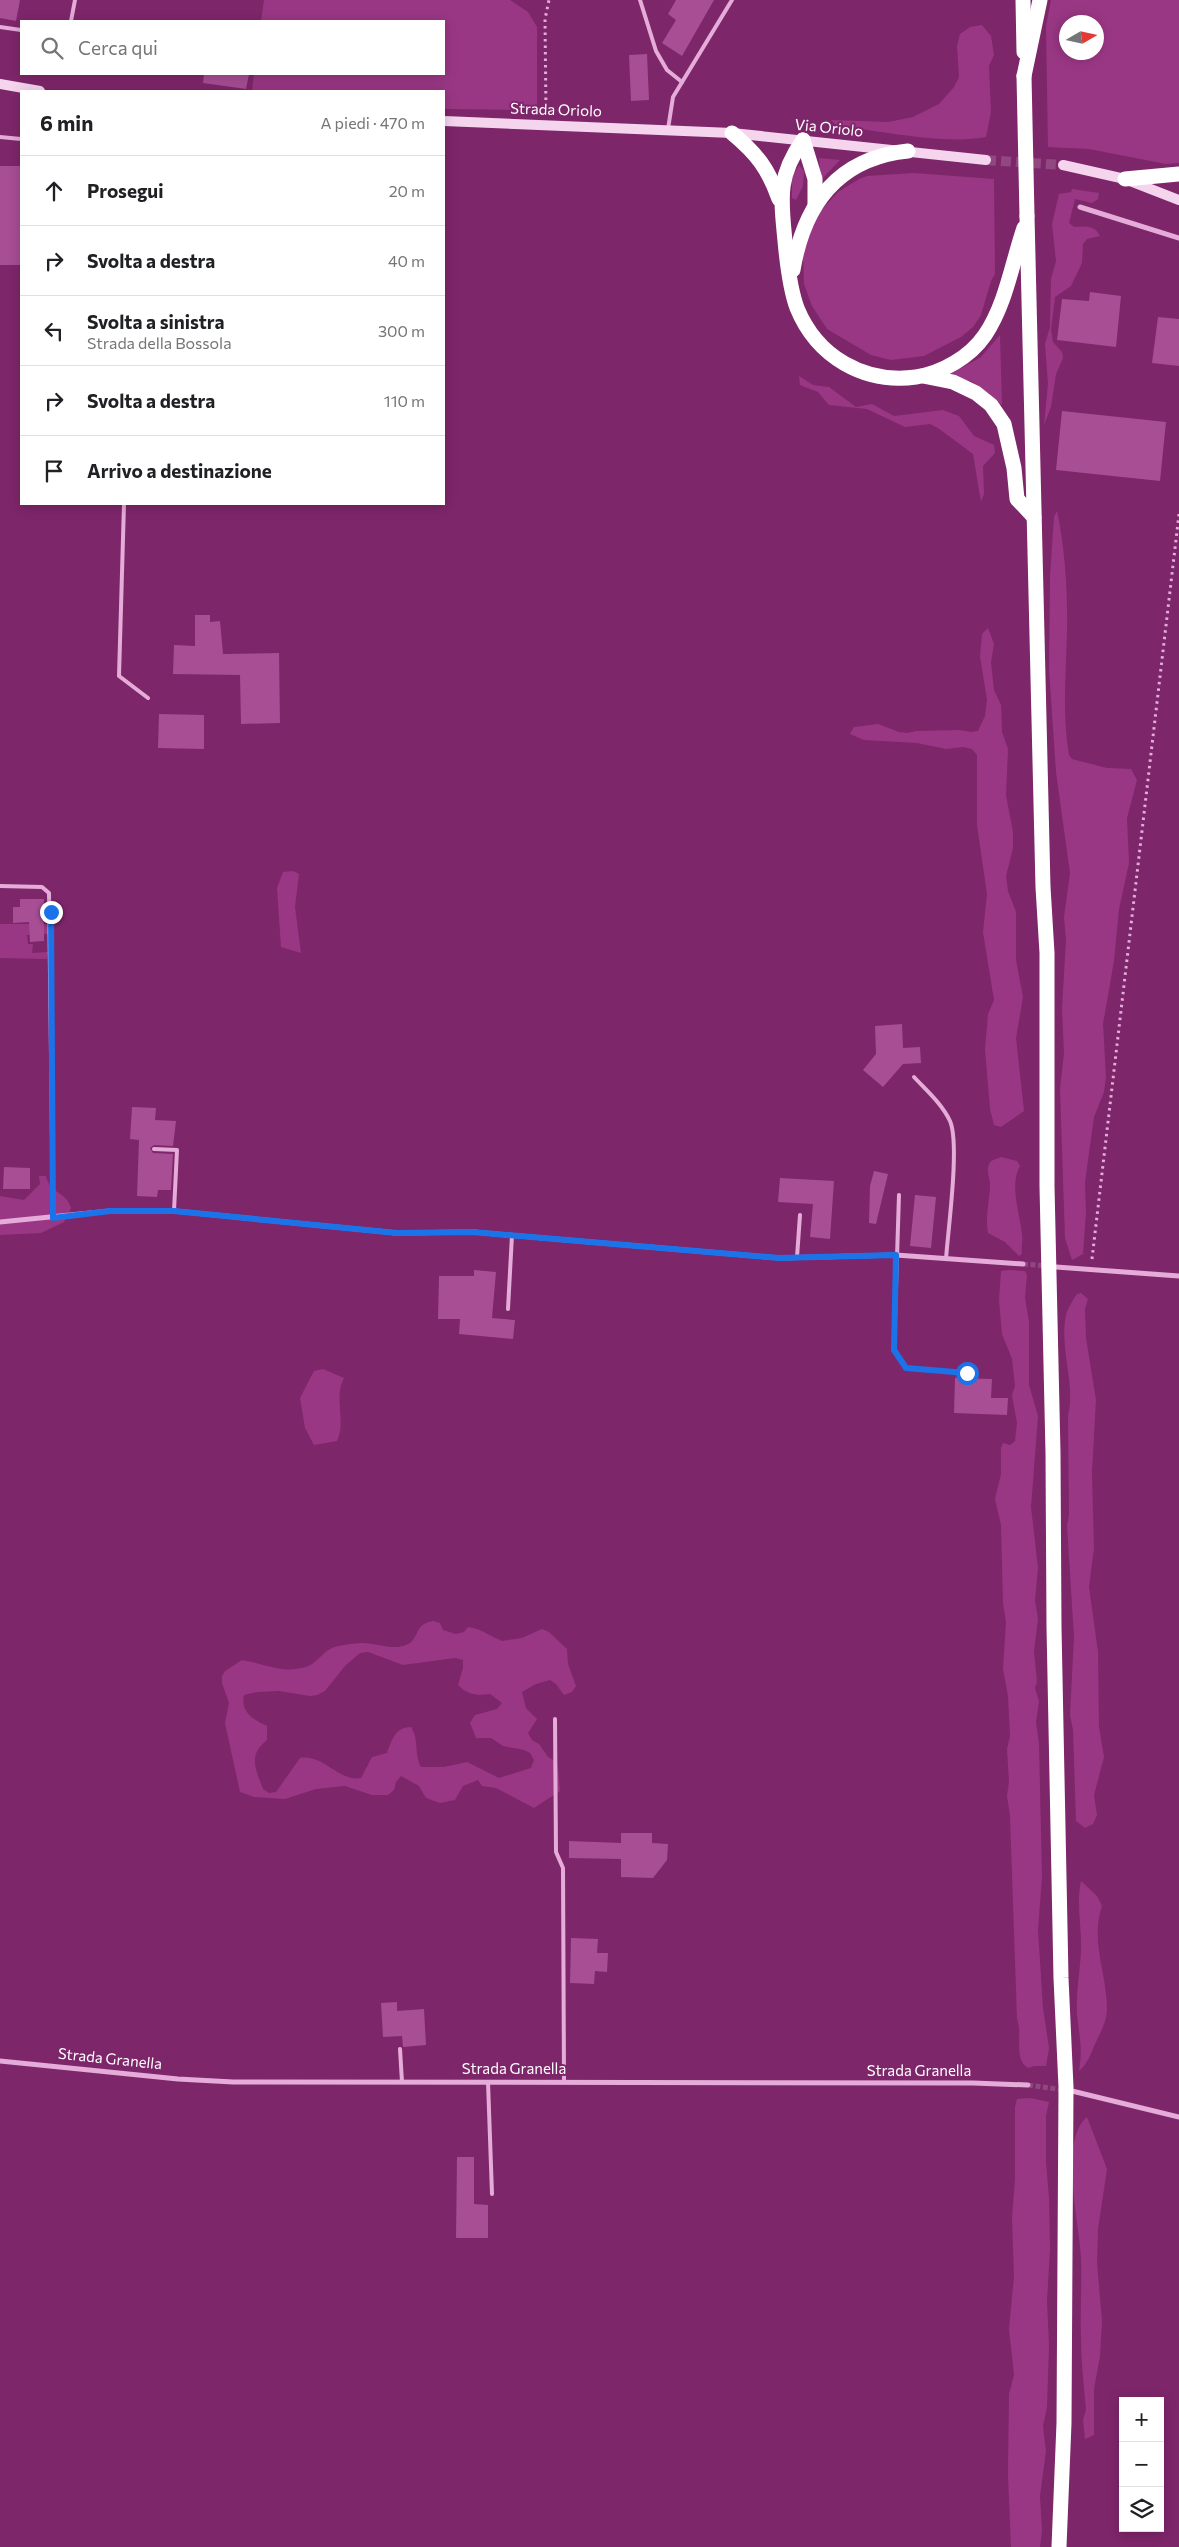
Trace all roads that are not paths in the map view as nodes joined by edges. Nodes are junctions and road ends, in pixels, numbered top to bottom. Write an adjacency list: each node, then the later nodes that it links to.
1 (75, 0): 6 (lane)
2 (640, 0): 10 (lane)
3 (732, 0): 10 (lane)
4 (1023, 0): 9 (highway)
5 (1040, 0): 9 (highway)
6 (71, 20)
7 (0, 27): 8 (lane)
8 (20, 30)
9 (1024, 76): 29 (highway, bridge)
10 (682, 82): 14 (lane)
11 (0, 84): 12 (street)
12 (34, 90)
13 (445, 121): 14 (street, Strada Oriolo)
14 (668, 129): 15 (street, Via Oriolo)
15 (732, 133): 18 (street, Via Oriolo); 27 (highway)
16 (0, 137): 17 (lane)
17 (20, 139)
18 (803, 140): 19 (street, Via Oriolo); 25 (highway); 27 (highway)
19 (908, 151): 20 (street, Via Oriolo); 25 (highway)
20 (986, 160)
21 (1063, 165): 23 (street)
22 (1179, 174): 23 (highway)
23 (1125, 179): 24 (street)
24 (1179, 200)
25 (815, 204): 30 (highway)
26 (1080, 207): 28 (street)
27 (782, 209): 30 (highway)
28 (1179, 238)
29 (1021, 260): 31 (highway); 33 (highway)
30 (792, 282): 31 (highway)
31 (924, 376): 33 (highway)
32 (124, 505): 34 (lane)
33 (1034, 517): 62 (highway)
34 (148, 698)
35 (0, 886): 41 (lane)
36 (914, 1077): 46 (lane)
37 (154, 1149): 39 (lane)
38 (899, 1195): 44 (lane)
39 (174, 1211): 41 (street); 43 (street)
40 (800, 1214): 45 (lane)
41 (53, 1218): 42 (street)
42 (0, 1222)
43 (512, 1235): 45 (street); 50 (lane)
44 (896, 1255): 45 (street); 46 (street); 51 (lane)
45 (797, 1257)
46 (946, 1258): 47 (street)
47 (1023, 1264)
48 (1056, 1267): 49 (street)
49 (1179, 1276)
50 (508, 1309)
51 (967, 1373)
52 (555, 1719): 57 (lane)
53 (400, 2049): 55 (lane)
54 (0, 2061): 55 (street, Strada Granella)
55 (402, 2082): 56 (street, Strada Granella)
56 (488, 2082): 57 (street, Strada Granella); 61 (lane)
57 (564, 2082): 58 (street, Strada Granella)
58 (1028, 2086)
59 (1072, 2091): 60 (street)
60 (1179, 2117)
61 (492, 2194)
62 (1059, 2547)

